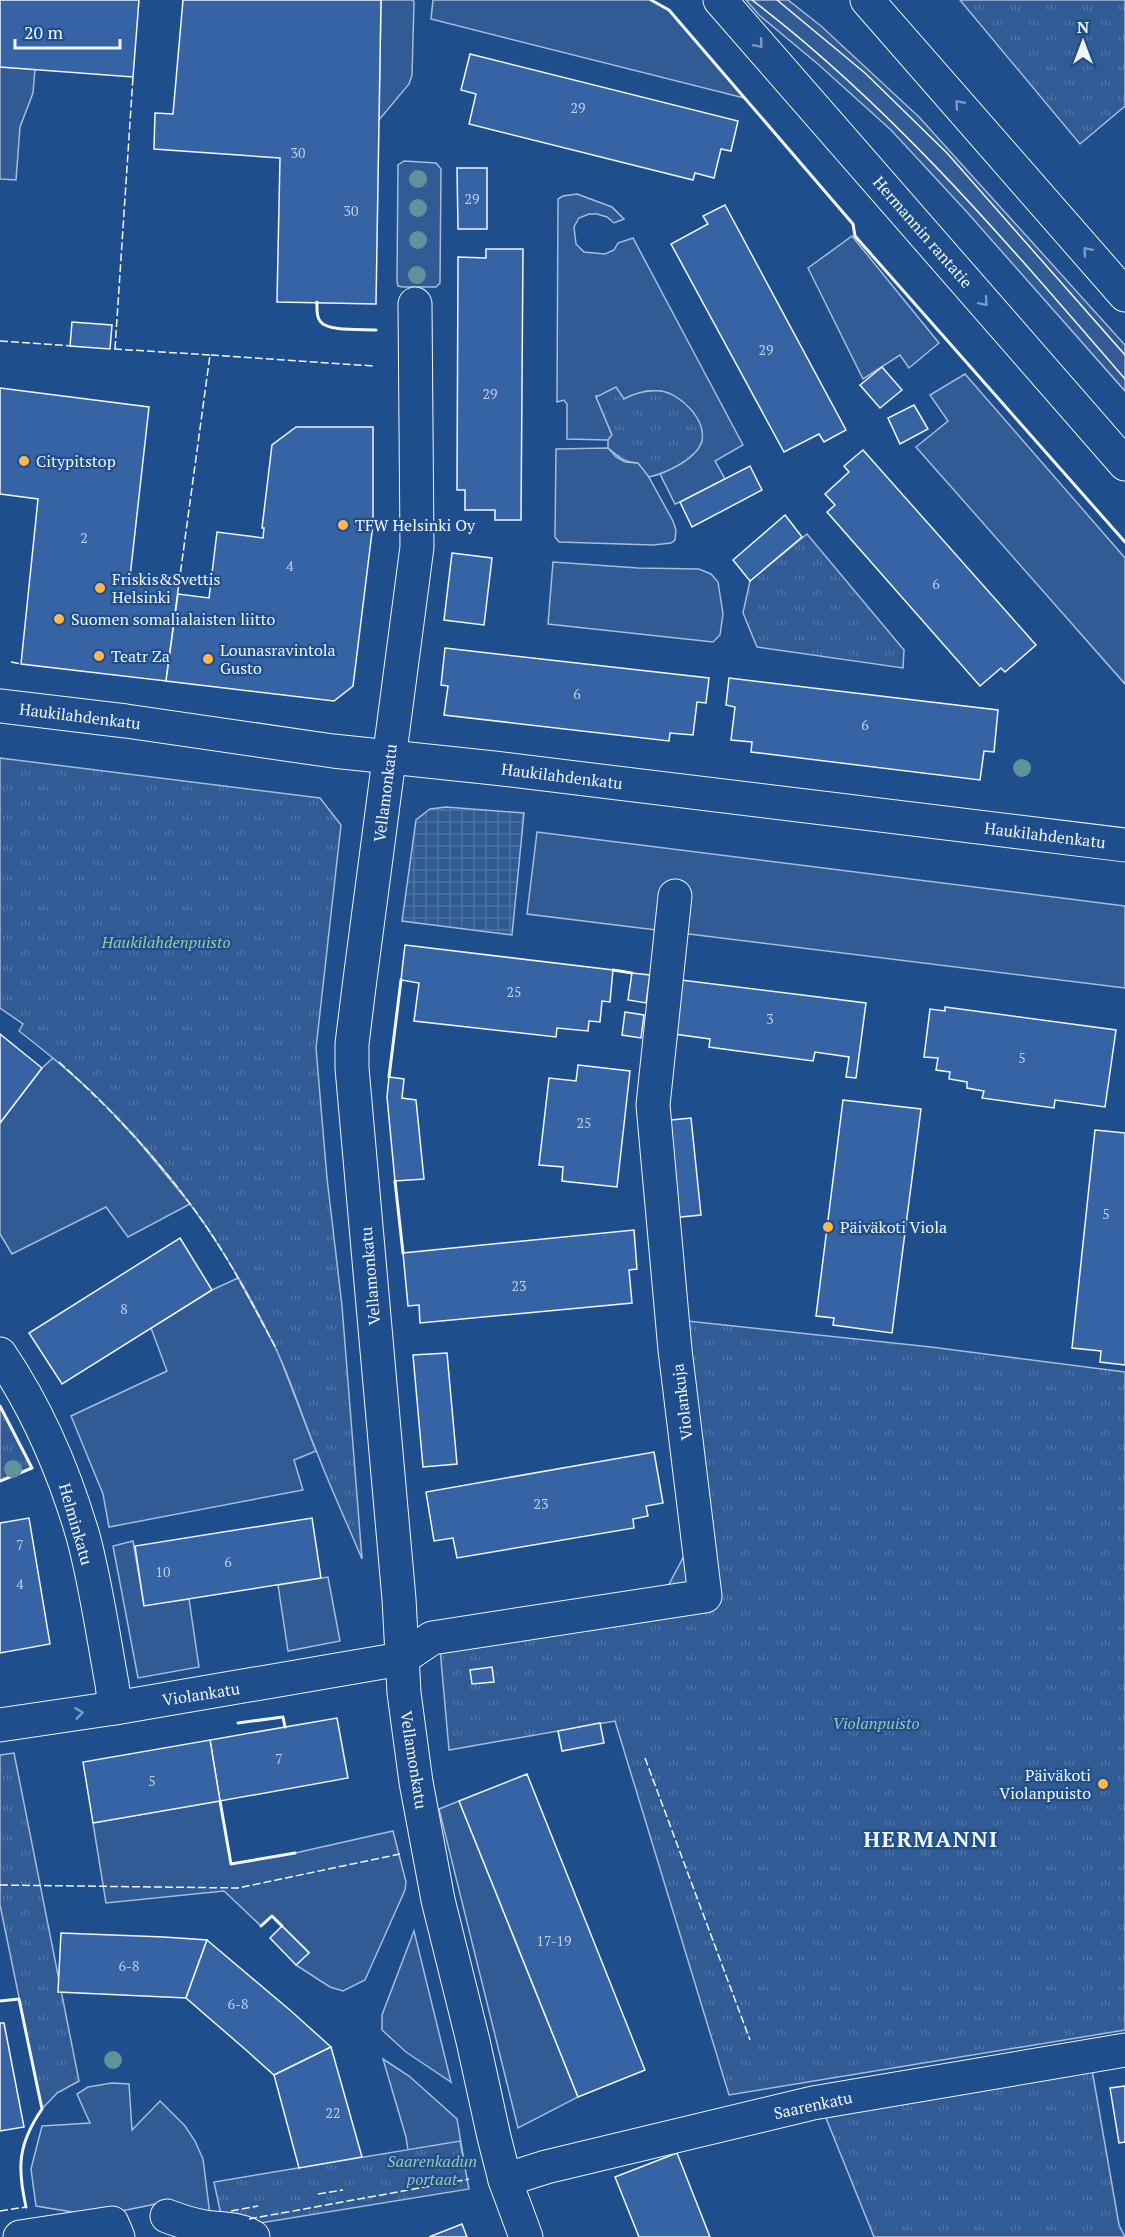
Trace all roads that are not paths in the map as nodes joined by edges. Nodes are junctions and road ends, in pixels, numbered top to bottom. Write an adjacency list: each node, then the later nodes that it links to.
1 (720, 0): 5 (street, Hermannin rantatie, one-way to 5)
2 (867, 0): 3 (street, one-way to 2)
3 (1125, 295)
4 (415, 304): 7 (street, Vellamonkatu)
5 (1125, 464)
6 (0, 706): 7 (street, Haukilahdenkatu)
7 (390, 757): 8 (street, Haukilahdenkatu); 11 (street, Vellamonkatu)
8 (1125, 845)
9 (675, 896): 11 (street, Violankuja)
10 (0, 1354): 12 (street, Helminkatu)
11 (401, 1659): 12 (street, Violankatu); 15 (street, Vellamonkatu)
12 (115, 1708): 13 (street, Violankatu, one-way to 12)
13 (0, 1725)
14 (1125, 2050): 15 (street, Saarenkatu)
15 (505, 2180): 20 (street, Vellamonkatu)
16 (167, 2216): 19 (street)
17 (115, 2230): 18 (street)
18 (20, 2237)
19 (253, 2237)
20 (526, 2237)

